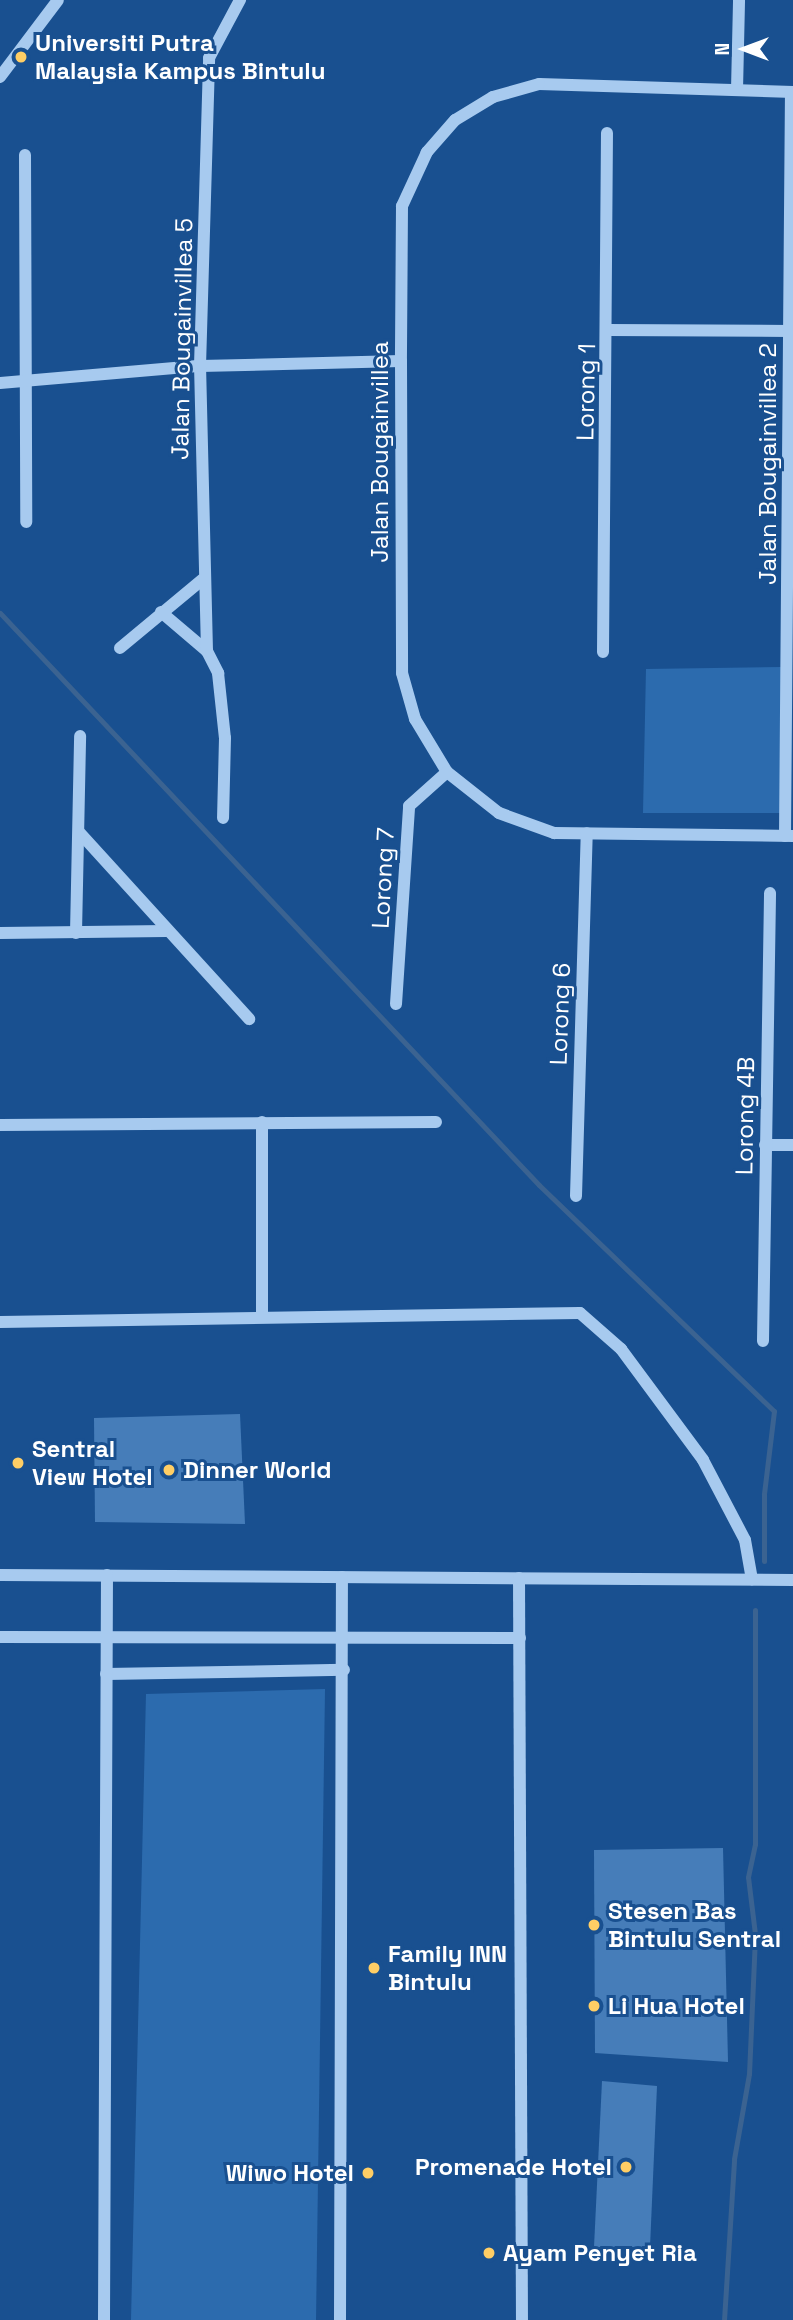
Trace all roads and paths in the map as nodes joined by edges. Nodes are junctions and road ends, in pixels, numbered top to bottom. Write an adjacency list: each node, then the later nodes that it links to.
1 (58, 0): 4 (street)
2 (240, 0): 12 (street, Jalan Bougainvillea 5)
3 (739, 0): 5 (street)
4 (0, 77)
5 (737, 90): 6 (street, Jalan Bougainvillea); 11 (street, Jalan Bougainvillea)
6 (792, 92): 10 (street, Jalan Bougainvillea 2)
7 (607, 133): 9 (street, Lorong 1)
8 (25, 155): 13 (street)
9 (607, 330): 10 (street); 21 (street, Lorong 1)
10 (790, 331): 16 (street, Jalan Bougainvillea 2)
11 (401, 361): 12 (street); 24 (street, Jalan Bougainvillea)
12 (200, 366): 13 (street); 17 (street, Jalan Bougainvillea 5)
13 (26, 379): 14 (street); 15 (street)
14 (0, 383)
15 (26, 522)
16 (791, 543): 22 (street, Jalan Bougainvillea 2)
17 (202, 580): 18 (street); 20 (street, Jalan Bougainvillea 5)
18 (161, 612): 19 (street); 20 (street)
19 (120, 648)
20 (207, 651): 25 (street)
21 (603, 652)
22 (790, 705): 28 (street, Jalan Bougainvillea 2)
23 (80, 736): 26 (street)
24 (447, 772): 27 (street, Jalan Bougainvillea); 33 (street, Lorong 7)
25 (222, 818)
26 (79, 832): 30 (street); 32 (street)
27 (587, 833): 28 (street, Jalan Bougainvillea); 40 (street, Lorong 6)
28 (789, 836)
29 (770, 893): 38 (street, Lorong 4B)
30 (166, 931): 32 (street); 34 (street)
31 (0, 933): 32 (street)
32 (76, 933)
33 (396, 1004)
34 (249, 1019)
35 (262, 1122): 36 (street); 37 (street); 41 (street)
36 (436, 1122)
37 (0, 1125)
38 (765, 1145): 39 (street); 43 (street, Lorong 4B)
39 (793, 1145)
40 (576, 1196)
41 (262, 1317): 42 (street); 48 (street)
42 (0, 1322)
43 (763, 1341)
44 (0, 1574): 45 (street)
45 (107, 1575): 46 (street); 51 (street)
46 (342, 1577): 47 (street); 52 (street)
47 (519, 1577): 48 (street); 53 (street)
48 (752, 1579): 49 (street)
49 (793, 1580)
50 (0, 1637): 51 (street)
51 (106, 1637): 52 (street); 55 (street)
52 (343, 1638): 53 (street); 54 (street)
53 (520, 1638): 58 (street)
54 (344, 1670): 55 (street); 57 (street)
55 (106, 1674): 56 (street)
56 (104, 2320)
57 (340, 2320)
58 (522, 2320)

